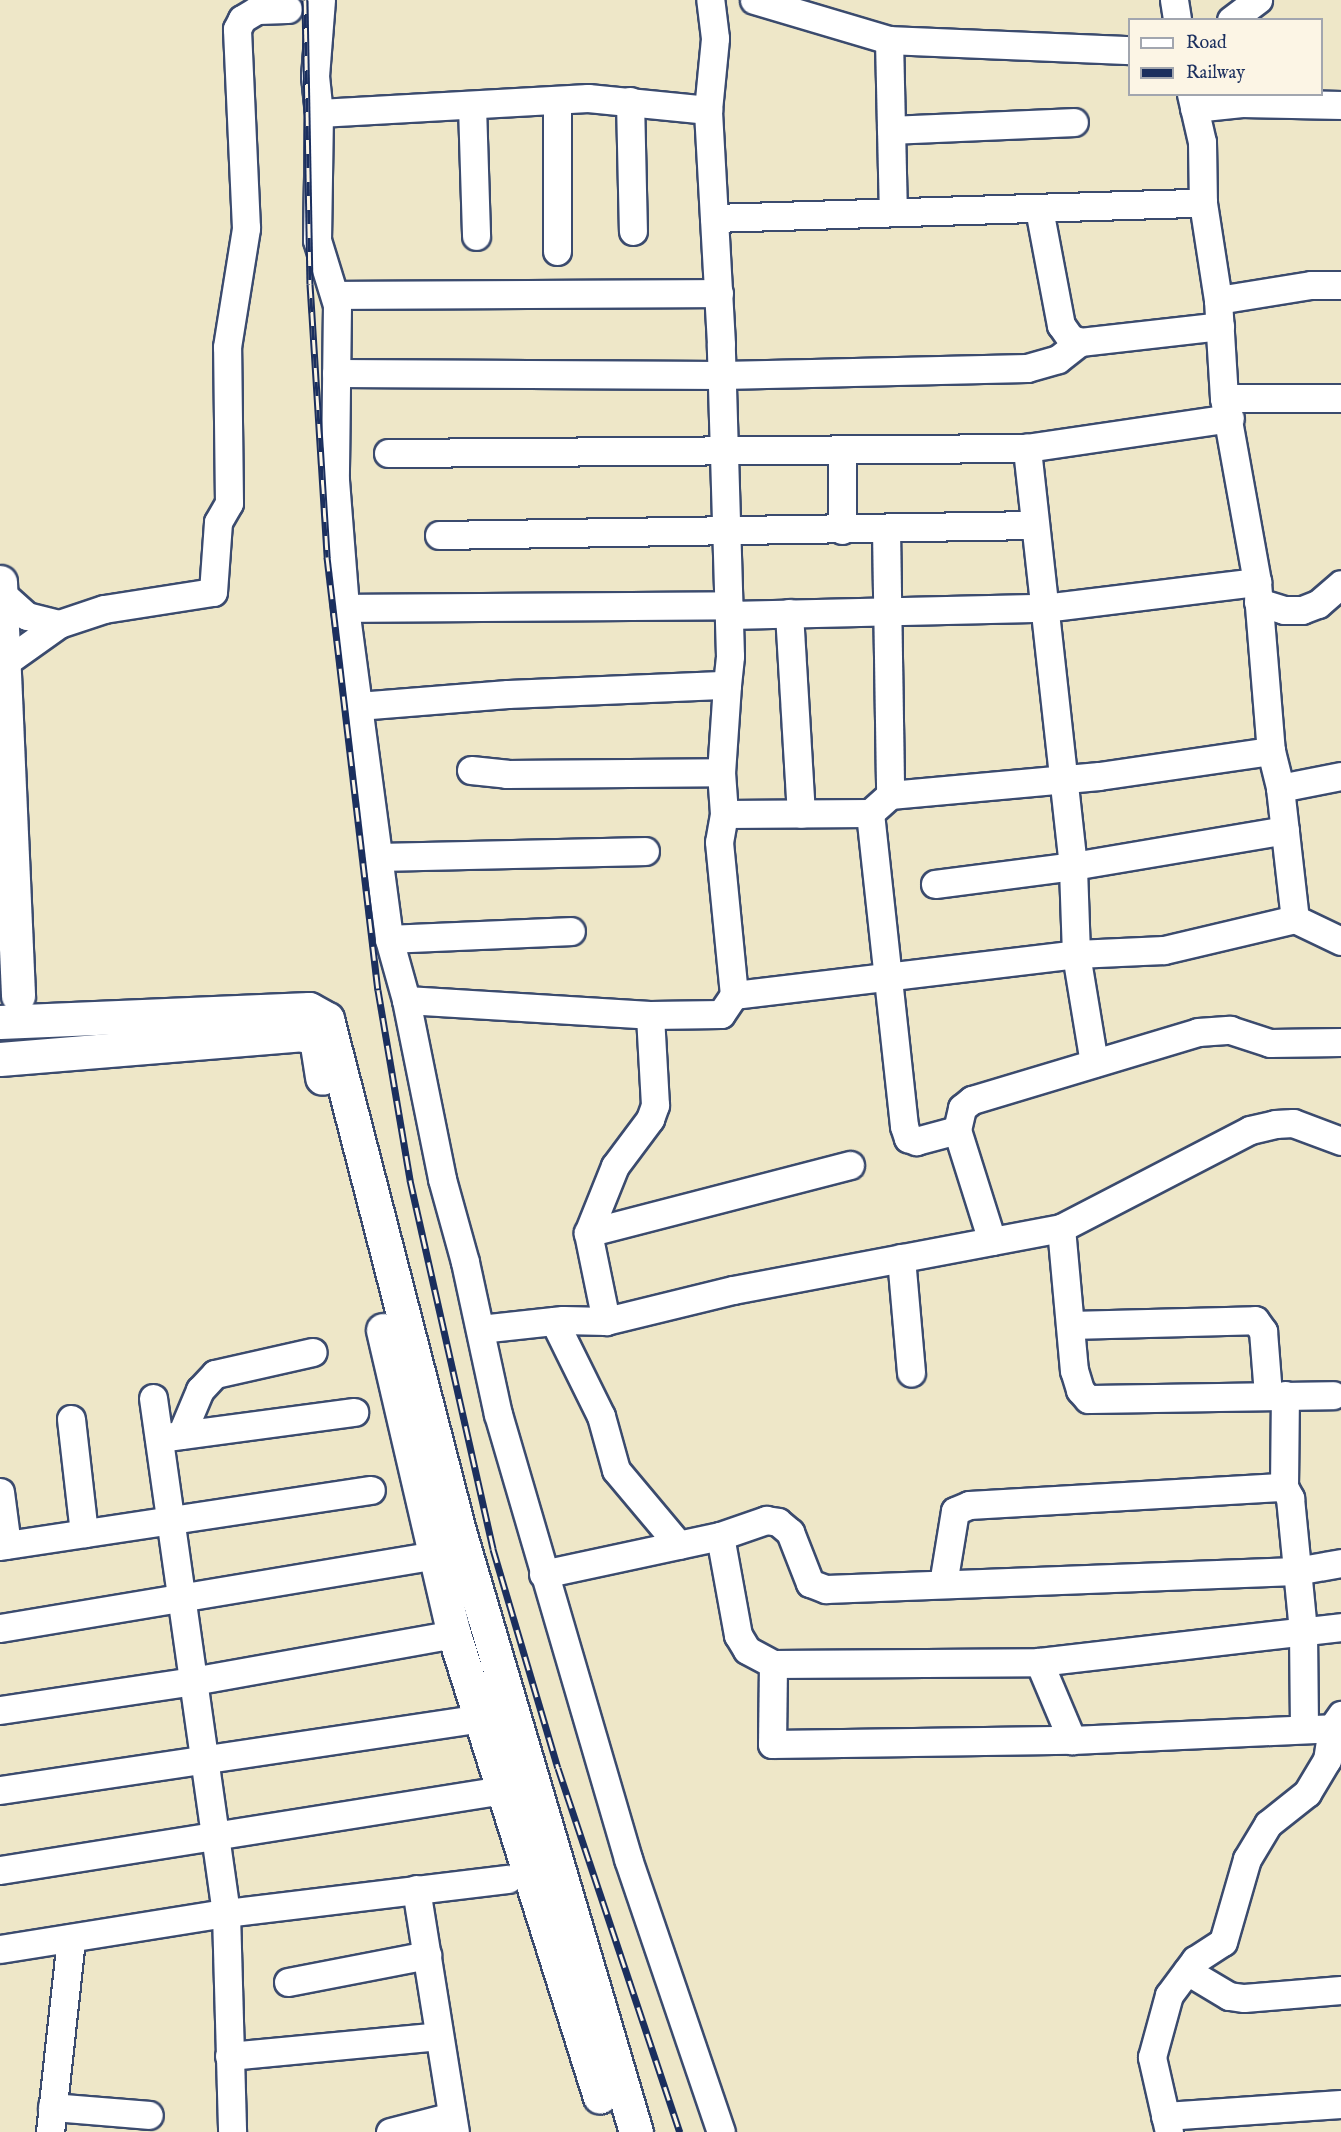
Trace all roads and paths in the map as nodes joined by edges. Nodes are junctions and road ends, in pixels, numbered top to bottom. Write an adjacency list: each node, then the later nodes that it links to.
1 (710, 0): 15 (street)
2 (754, 0): 8 (street)
3 (1173, 0): 6 (street)
4 (1258, 0): 7 (street)
5 (309, 6): 16 (street); 53 (street)
6 (1177, 18)
7 (1234, 18)
8 (889, 40): 9 (street); 18 (street)
9 (1128, 50)
10 (557, 101): 11 (street); 14 (street); 25 (street)
11 (630, 101): 15 (street); 23 (street)
12 (1193, 101): 13 (street); 19 (street)
13 (1341, 105)
14 (472, 106): 16 (street); 24 (street)
15 (708, 110): 22 (street)
16 (319, 114): 28 (street)
17 (1074, 122): 18 (street)
18 (891, 130): 21 (street)
19 (1203, 203): 20 (street); 29 (street)
20 (1039, 209): 21 (street); 30 (street)
21 (893, 212): 22 (street)
22 (714, 218): 27 (street)
23 (633, 231)
24 (476, 236)
25 (557, 251)
26 (1341, 285): 29 (street)
27 (719, 293): 28 (street); 32 (street)
28 (336, 295): 31 (street)
29 (1219, 313): 30 (street); 34 (street)
30 (1080, 342): 32 (street)
31 (336, 373): 32 (street); 48 (street)
32 (722, 375): 37 (street)
33 (1341, 398): 34 (street)
34 (1227, 408): 35 (street); 47 (street)
35 (1027, 448): 36 (street); 39 (street)
36 (842, 449): 37 (street); 41 (street)
37 (725, 450): 38 (street); 42 (street)
38 (388, 453)
39 (1035, 525): 40 (street); 49 (street)
40 (886, 529): 41 (street); 51 (street)
41 (842, 530): 42 (street)
42 (727, 533): 43 (street); 50 (street)
43 (440, 535)
44 (0, 582): 46 (street)
45 (1341, 584): 47 (street)
46 (0, 592): 53 (street); 54 (street)
47 (1258, 592): 49 (street); 57 (street)
48 (345, 608): 50 (street); 56 (street)
49 (1044, 608): 51 (street); 61 (street)
50 (729, 610): 52 (street); 55 (street)
51 (885, 611): 52 (street); 63 (street)
52 (789, 613): 64 (street)
53 (59, 624): 54 (street)
54 (2, 665): 80 (street)
55 (727, 685): 56 (street); 59 (street)
56 (358, 706): 69 (street)
57 (1271, 751): 61 (street); 62 (street)
58 (471, 770): 59 (street)
59 (722, 772): 66 (street)
60 (1341, 776): 62 (street)
61 (1062, 777): 63 (street); 70 (street)
62 (1280, 788): 67 (street)
63 (890, 795): 65 (street)
64 (801, 813): 65 (street); 66 (street)
65 (870, 813): 77 (street)
66 (724, 814): 78 (street)
67 (1284, 830): 70 (street); 72 (street)
68 (645, 851): 69 (street)
69 (380, 857): 74 (street)
70 (1073, 866): 71 (street); 76 (street)
71 (935, 884)
72 (1295, 919): 75 (street); 76 (street)
73 (571, 931): 74 (street)
74 (388, 939): 79 (street)
75 (1341, 941)
76 (1076, 954): 77 (street); 85 (street)
77 (886, 980): 78 (street); 86 (street)
78 (734, 995): 81 (street)
79 (406, 1000): 81 (street); 96 (street)
80 (12, 1015): 82 (street); 84 (street)
81 (651, 1015): 90 (street)
82 (314, 1027): 84 (street); 113 (street); 155 (street)
83 (1341, 1042): 85 (street)
84 (10, 1058)
85 (1094, 1064): 86 (street)
86 (957, 1130): 91 (street)
87 (1341, 1141): 89 (street)
88 (850, 1165): 90 (street)
89 (1061, 1228): 91 (street); 95 (street)
90 (588, 1233): 94 (street)
91 (992, 1241): 92 (street)
92 (901, 1258): 94 (street); 98 (street)
93 (554, 1321): 94 (street); 96 (street); 111 (street)
94 (606, 1321)
95 (1070, 1324): 99 (street); 99 (street)
96 (480, 1329): 116 (street)
97 (313, 1352): 104 (street)
98 (910, 1373)
99 (1277, 1395): 100 (street); 105 (street)
100 (1333, 1395)
101 (153, 1398): 104 (street)
102 (354, 1412): 104 (street)
103 (71, 1419): 109 (street)
104 (170, 1437): 108 (street)
105 (1284, 1487): 115 (street); 117 (street)
106 (371, 1490): 108 (street)
107 (0, 1492): 112 (street)
108 (170, 1519): 109 (street); 118 (street)
109 (84, 1533): 112 (street)
110 (720, 1536): 111 (street); 117 (street); 124 (street)
111 (679, 1545): 116 (street)
112 (4, 1546)
113 (437, 1554): 118 (street); 122 (street)
114 (1341, 1563): 115 (street)
115 (1296, 1571): 117 (street); 121 (street)
116 (543, 1574): 156 (street)
117 (943, 1584)
118 (182, 1599): 120 (street); 125 (street)
119 (1341, 1627): 121 (street)
120 (0, 1628)
121 (1302, 1631): 123 (street); 129 (street)
122 (454, 1634): 125 (street); 127 (street)
123 (1039, 1662): 124 (street); 130 (street)
124 (773, 1664): 130 (street)
125 (193, 1681): 126 (street); 131 (street)
126 (0, 1710)
127 (483, 1718): 131 (street); 133 (street)
128 (1336, 1721): 129 (street); 142 (street)
129 (1304, 1729): 130 (street)
130 (1072, 1740)
131 (204, 1758): 132 (street); 134 (street)
132 (0, 1790)
133 (503, 1790): 134 (street); 154 (street)
134 (215, 1838): 135 (street); 138 (street)
135 (0, 1870)
136 (508, 1879): 137 (street)
137 (416, 1889): 138 (street); 141 (street)
138 (226, 1913): 139 (street); 146 (street)
139 (71, 1938): 140 (street); 149 (street)
140 (0, 1949)
141 (427, 1955): 143 (street); 145 (street)
142 (1187, 1971): 144 (street); 151 (street)
143 (288, 1982)
144 (1341, 1990)
145 (439, 2036): 146 (street); 150 (street)
146 (229, 2056): 152 (street)
147 (1341, 2104): 151 (street)
148 (149, 2115): 149 (street)
149 (51, 2120)
150 (454, 2124): 153 (street)
151 (1167, 2124)
152 (232, 2132)
153 (390, 2132)
154 (612, 2132)
155 (636, 2132)
156 (721, 2132)

